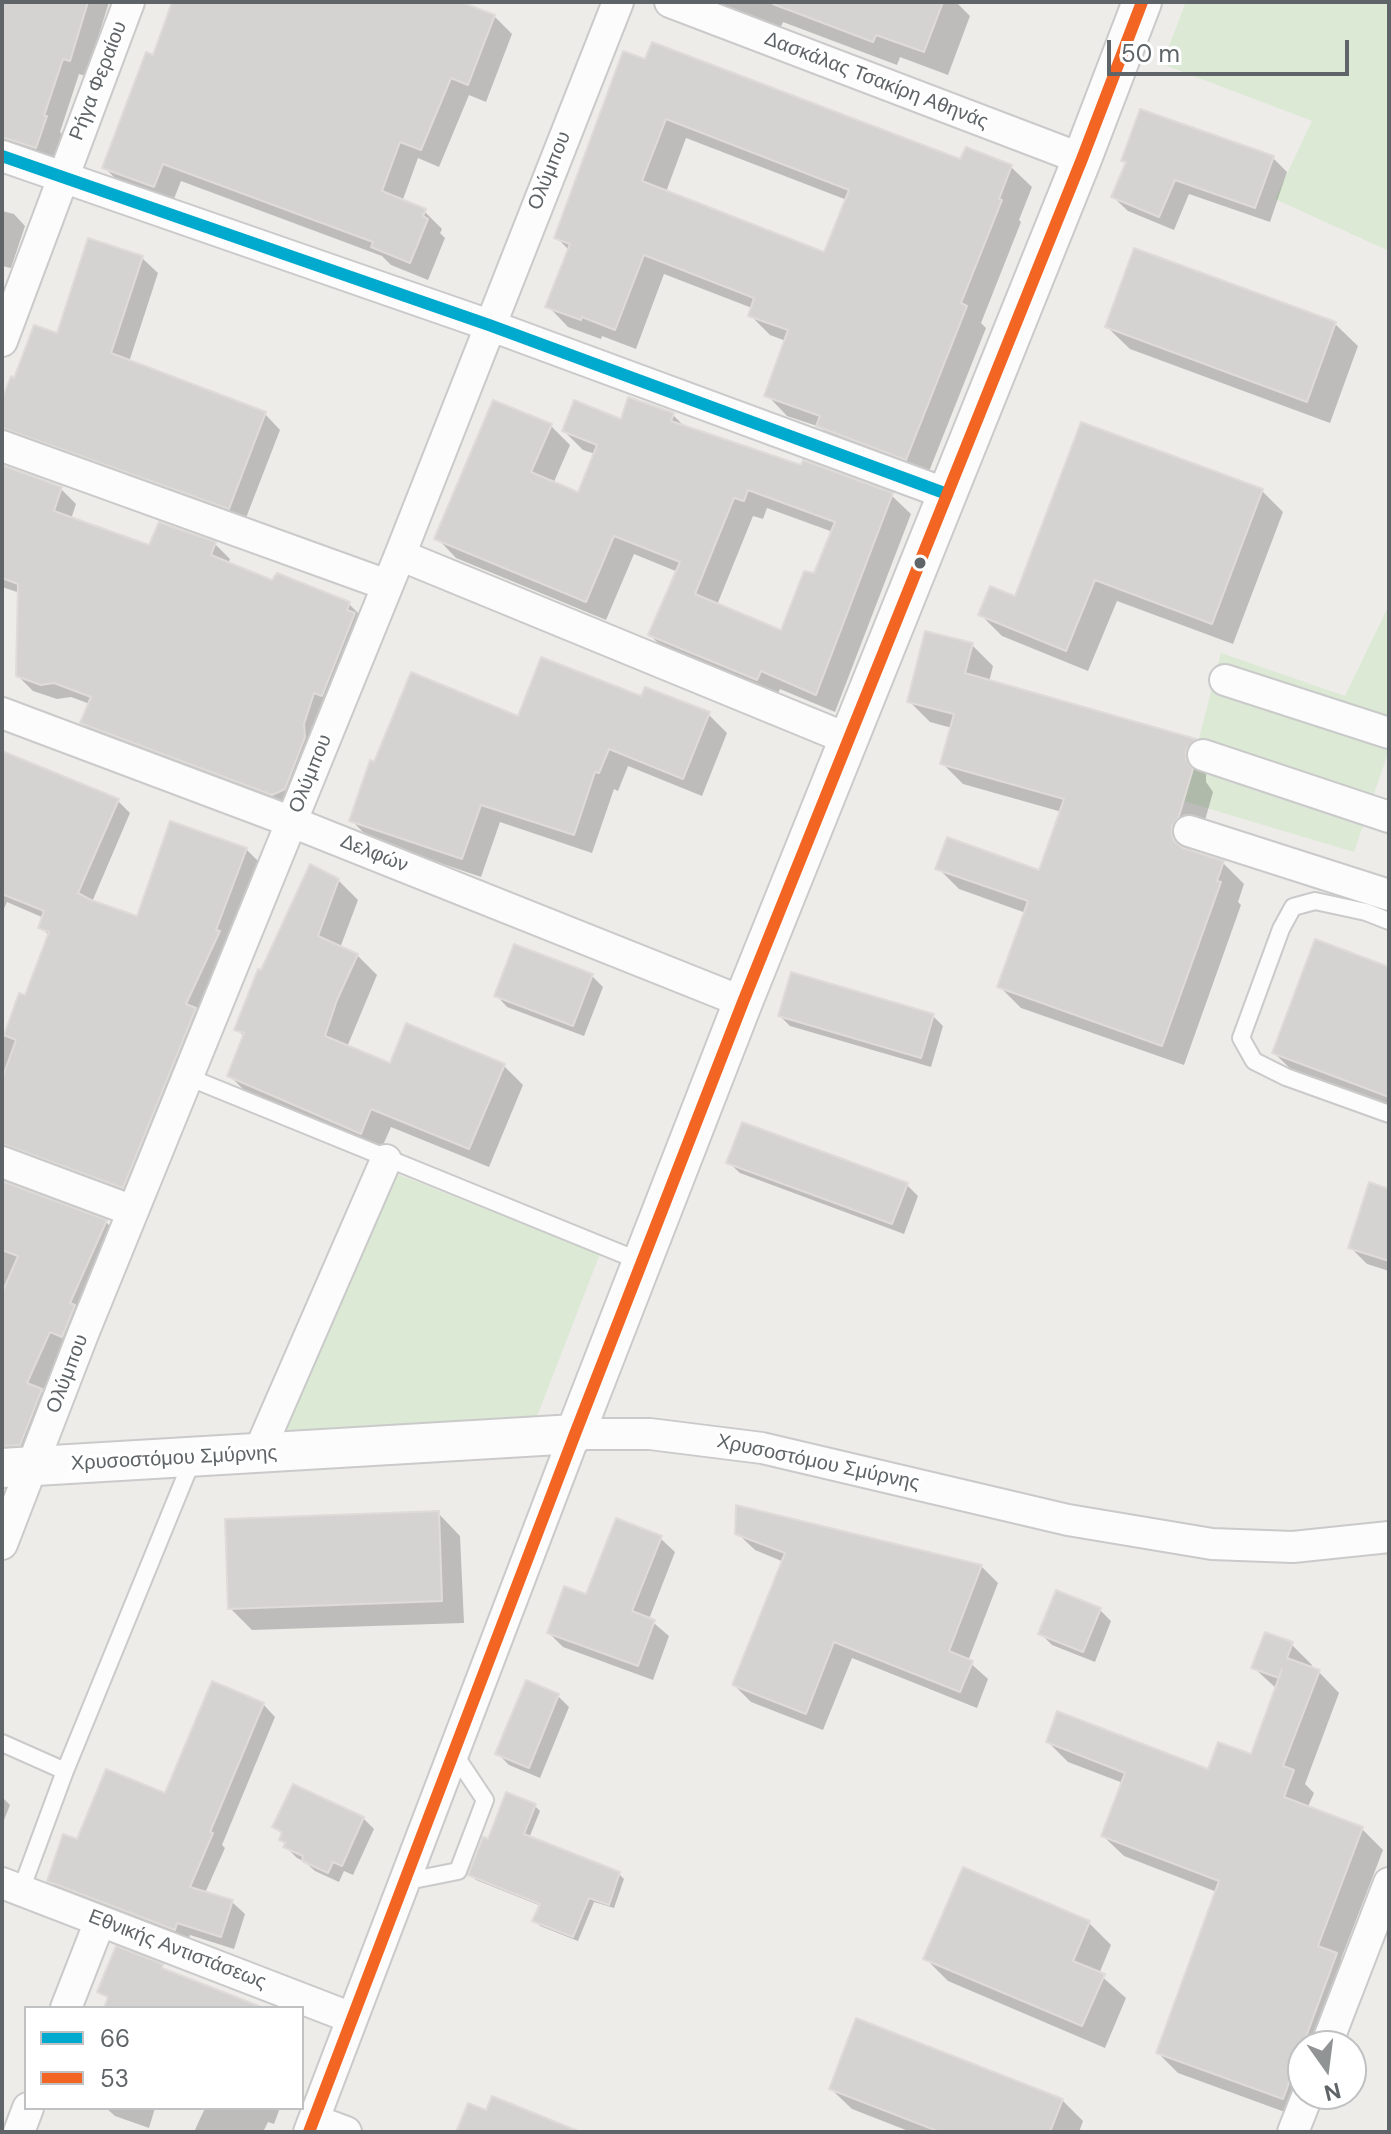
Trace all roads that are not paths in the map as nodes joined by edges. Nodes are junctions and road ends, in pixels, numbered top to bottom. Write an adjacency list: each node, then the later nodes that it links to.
1 (129, 2): 7 (street, Ρήγα Φεραίου)
2 (618, 2): 8 (street, Ολύμπου)
3 (670, 2): 6 (street, Δασκάλας Τσακίρη Αθηνάς)
4 (1142, 2): 6 (street)
5 (2, 156): 7 (street)
6 (1082, 159): 11 (street)
7 (63, 176): 8 (street); 9 (street, Ρήγα Φεραίου)
8 (489, 325): 11 (street); 12 (street, Ολύμπου)
9 (2, 341)
10 (2, 446): 13 (street)
11 (947, 494): 17 (street)
12 (400, 555): 13 (street, Ολύμπου); 17 (street)
13 (387, 585): 20 (street, Ολύμπου)
14 (1225, 680): 16 (street)
15 (2, 713): 20 (street, Δελφών)
16 (1389, 733)
17 (848, 739): 24 (street)
18 (1203, 755): 19 (street)
19 (1389, 817)
20 (292, 822): 24 (street, Δελφών); 25 (street, Ολύμπου)
21 (1189, 831): 22 (street)
22 (1389, 895)
23 (1389, 921): 26 (lane)
24 (743, 1002): 30 (street)
25 (188, 1077): 27 (lane); 29 (street, Ολύμπου)
26 (1389, 1114)
27 (386, 1160): 30 (lane); 32 (street)
28 (2, 1162): 29 (street)
29 (133, 1211): 34 (street, Ολύμπου)
30 (643, 1263): 31 (street)
31 (575, 1434): 32 (street, Χρυσοστόμου Σμύρνης); 35 (street, Χρυσοστόμου Σμύρνης); 38 (street)
32 (258, 1454): 33 (street, Χρυσοστόμου Σμύρνης)
33 (193, 1458): 34 (street, Χρυσοστόμου Σμύρνης); 39 (lane)
34 (17, 1467): 36 (street, Ολύμπου)
35 (1389, 1537)
36 (2, 1544)
37 (2, 1743): 39 (lane)
38 (453, 1752): 40 (street); 40 (lane)
39 (65, 1771): 42 (lane)
40 (403, 1882): 45 (street)
41 (1389, 1883): 46 (street)
42 (11, 1886): 43 (street, Εθνικής Αντιστάσεως)
43 (100, 1921): 44 (street); 45 (street, Εθνικής Αντιστάσεως)
44 (67, 2006)
45 (352, 2018): 49 (street)
46 (1332, 2030)
47 (27, 2110): 50 (street)
48 (1302, 2110): 52 (street)
49 (312, 2126): 51 (street)
50 (19, 2132)
51 (346, 2132)
52 (1293, 2132)

